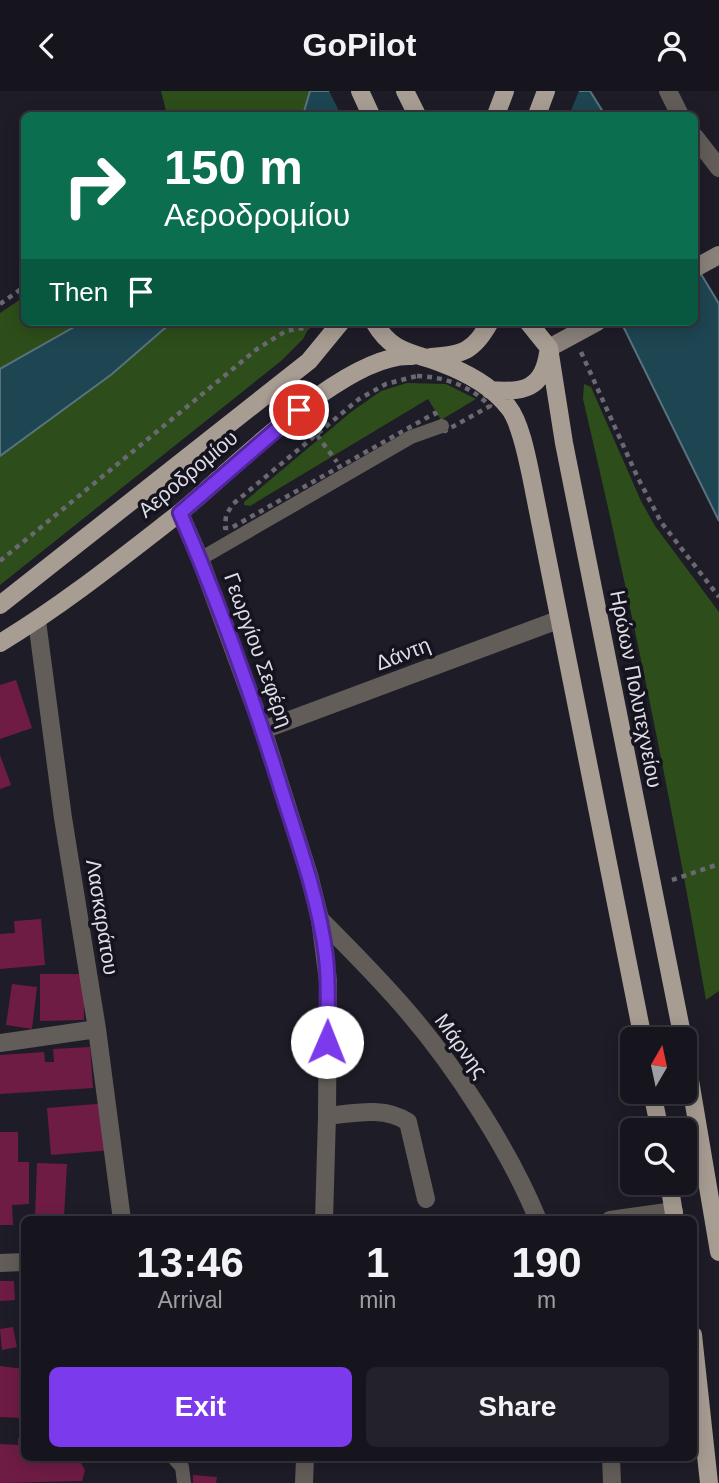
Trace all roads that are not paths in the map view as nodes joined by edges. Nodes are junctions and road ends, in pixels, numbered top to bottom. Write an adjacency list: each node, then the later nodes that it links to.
1 (360, 91): 6 (main road)
2 (405, 91): 7 (main road)
3 (505, 91): 8 (main road)
4 (546, 91): 9 (main road)
5 (668, 91): 10 (street)
6 (370, 112)
7 (416, 112)
8 (497, 112)
9 (538, 112)
10 (678, 112)
11 (698, 141): 12 (street)
12 (719, 168)
13 (719, 255): 14 (main road)
14 (698, 266)
15 (338, 326): 26 (main road, Αεροδρομίου)
16 (376, 326): 21 (main road)
17 (487, 326): 21 (main road, Αεροδρομίου)
18 (531, 326): 20 (main road)
19 (589, 326): 20 (main road)
20 (550, 348): 22 (main road); 33 (main road, Ηρώων Πολυτεχνείου)
21 (418, 357): 22 (main road); 24 (main road, Αεροδρομίου)
22 (490, 390): 27 (main road)
23 (442, 426): 25 (lane)
24 (180, 513): 25 (street, Γεωργίου Σεφέρη); 28 (main road, Αεροδρομίου)
25 (200, 559): 30 (street, Γεωργίου Σεφέρη)
26 (0, 605)
27 (558, 620): 30 (street, Δάντη); 32 (main road)
28 (37, 621): 29 (main road, Αεροδρομίου); 34 (street, Λασκαράτου)
29 (0, 643)
30 (263, 730): 31 (street, Γεωργίου Σεφέρη)
31 (320, 919): 37 (street, Γεωργίου Σεφέρη); 44 (street, Μάρνης)
32 (641, 1027)
33 (681, 1027)
34 (97, 1029): 35 (street); 42 (street, Λασκαράτου)
35 (0, 1043)
36 (697, 1104): 38 (main road, Ηρώων Πολυτεχνείου)
37 (327, 1115): 40 (street); 43 (street, Γεωργίου Σεφέρη)
38 (714, 1185): 45 (main road, Ηρώων Πολυτεχνείου)
39 (671, 1195): 41 (main road)
40 (426, 1199)
41 (674, 1215)
42 (121, 1216)
43 (324, 1216)
44 (536, 1216)
45 (716, 1216): 46 (main road, Ηρώων Πολυτεχνείου)
46 (719, 1252)
47 (21, 1262): 48 (street)
48 (0, 1263)
49 (697, 1372): 56 (main road)
50 (177, 1461): 53 (lane)
51 (305, 1461): 54 (street)
52 (611, 1461): 55 (street)
53 (184, 1483)
54 (304, 1483)
55 (612, 1483)
56 (709, 1483)

